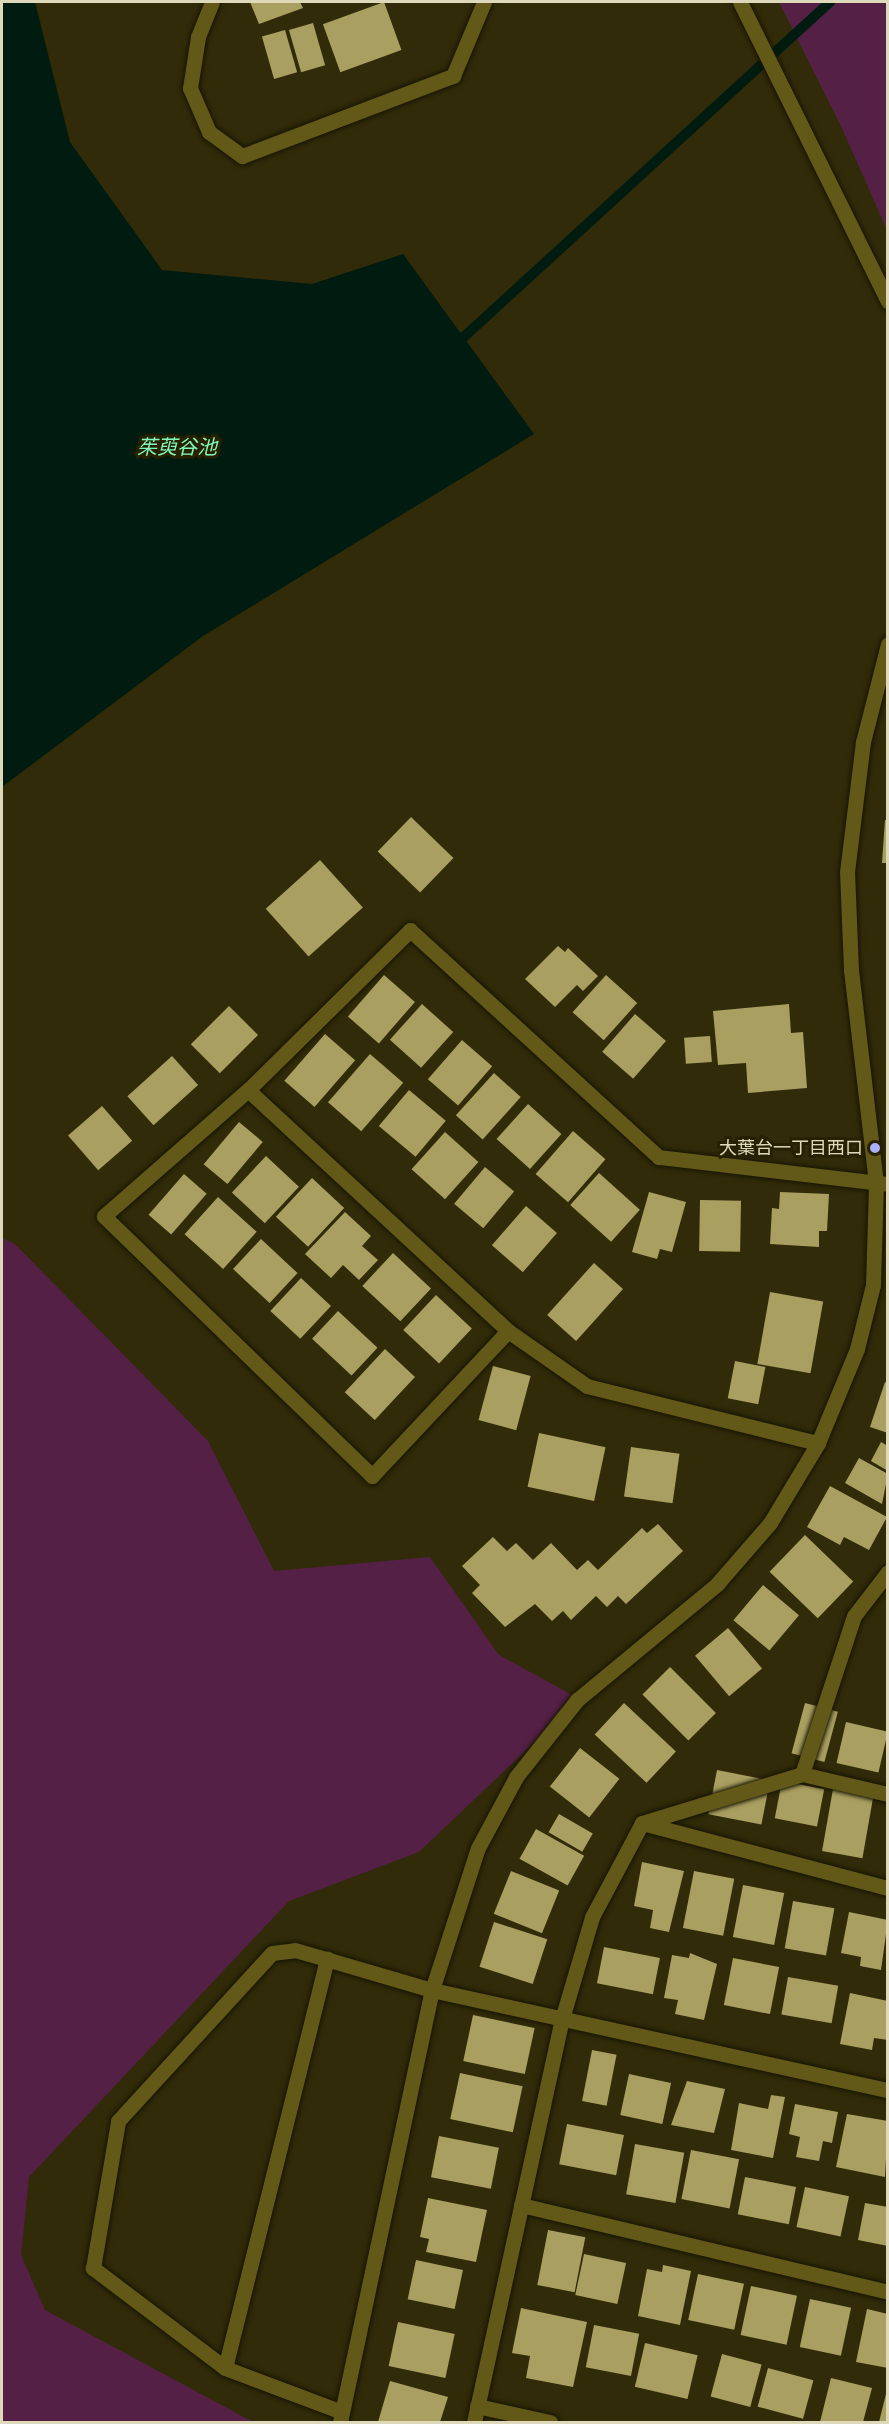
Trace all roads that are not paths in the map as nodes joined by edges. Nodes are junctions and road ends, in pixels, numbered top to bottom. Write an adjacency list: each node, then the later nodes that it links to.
1 (212, 2): 2 (street)
2 (484, 2)
3 (741, 2): 4 (street)
4 (888, 301)
5 (888, 644): 7 (street)
6 (248, 1090): 7 (street); 8 (street); 8 (street)
7 (882, 1184): 9 (street)
8 (508, 1331): 9 (street)
9 (818, 1443): 16 (street)
10 (888, 1572): 11 (street)
11 (802, 1774): 12 (street); 13 (street)
12 (888, 1794)
13 (642, 1823): 14 (street); 17 (street)
14 (888, 1888)
15 (327, 1959): 16 (street); 21 (street); 21 (street)
16 (432, 1990): 17 (street); 23 (street)
17 (562, 2019): 18 (street); 19 (street)
18 (888, 2090)
19 (521, 2205): 20 (street); 22 (street)
20 (888, 2292)
21 (225, 2368): 23 (street)
22 (477, 2406): 24 (street); 25 (street)
23 (341, 2417)
24 (474, 2422)
25 (550, 2422)

